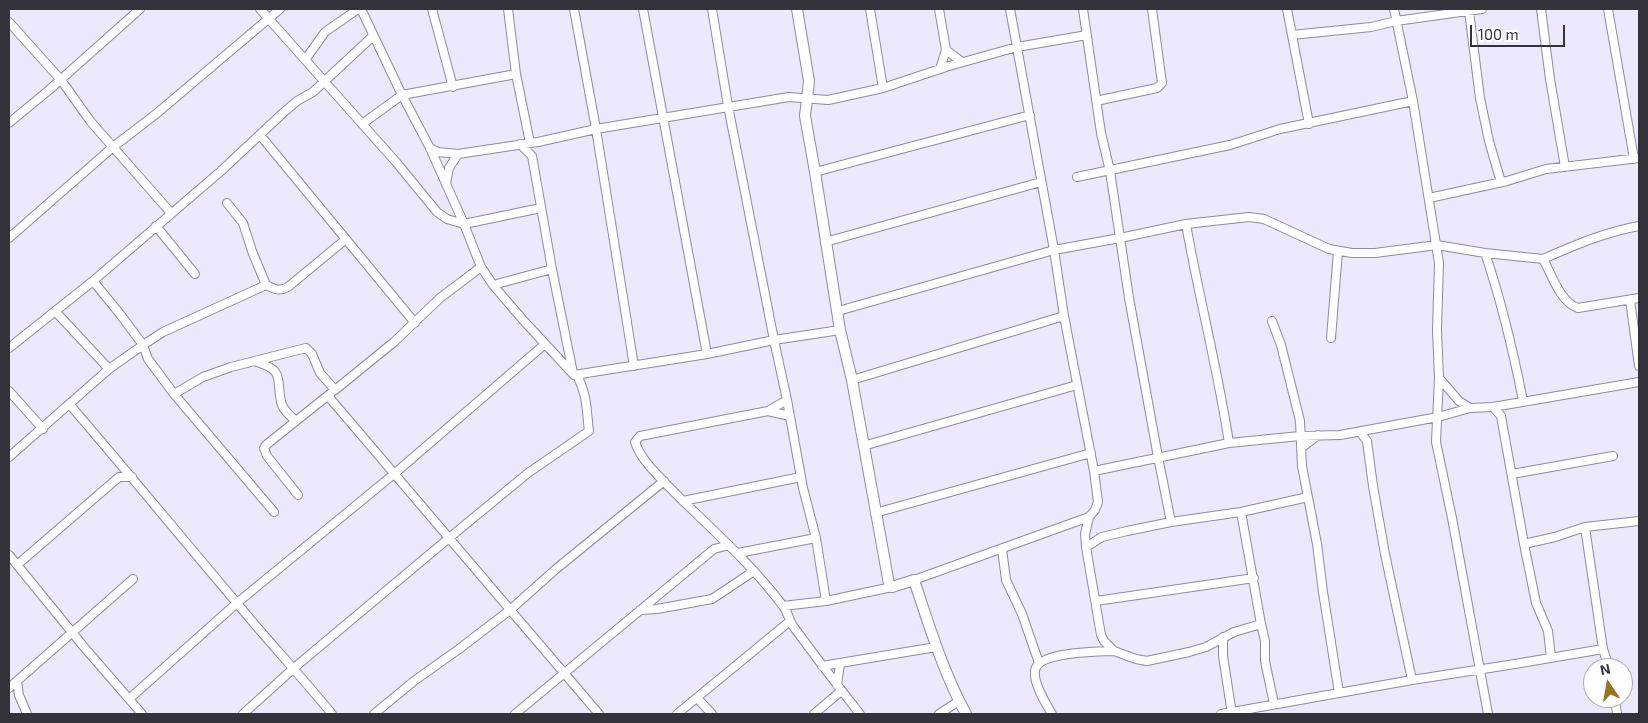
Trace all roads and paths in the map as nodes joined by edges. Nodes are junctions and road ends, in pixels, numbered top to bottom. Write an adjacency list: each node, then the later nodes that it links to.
1 (140, 9): 34 (street)
2 (260, 9): 22 (street)
3 (280, 9): 22 (street)
4 (359, 9): 27 (street); 30 (street)
5 (432, 9): 36 (street)
6 (508, 9): 33 (street)
7 (574, 9): 48 (street)
8 (643, 9): 44 (street)
9 (712, 9): 42 (street)
10 (797, 9): 39 (street)
11 (870, 9): 37 (street)
12 (939, 9): 29 (street)
13 (1010, 9): 28 (street)
14 (1083, 9): 25 (street)
15 (1152, 9): 41 (street)
16 (1287, 9): 26 (street)
17 (1394, 9): 23 (street)
18 (1482, 9): 21 (street)
19 (1541, 9): 58 (street)
20 (1608, 9): 57 (street)
21 (1469, 11): 23 (street); 63 (street)
22 (268, 19): 30 (street); 53 (street)
23 (1396, 21): 26 (street); 40 (street)
24 (9, 22): 34 (street)
25 (1087, 35): 28 (street); 41 (street)
26 (1292, 35): 47 (street)
27 (373, 36): 35 (street); 38 (street)
28 (1017, 47): 31 (street); 43 (street)
29 (946, 50): 31 (street); 32 (street)
30 (305, 60): 35 (street)
31 (962, 62): 32 (street)
32 (940, 69): 37 (street)
33 (516, 74): 36 (street); 51 (street)
34 (60, 80): 45 (street); 53 (street)
35 (324, 82): 46 (street); 49 (street)
36 (454, 87): 38 (street)
37 (883, 88): 39 (street)
38 (402, 95): 46 (street); 54 (street)
39 (807, 98): 42 (street); 60 (street)
40 (1412, 101): 47 (street); 65 (street)
41 (1096, 102): 59 (street)
42 (728, 106): 44 (street); 97 (street)
43 (1030, 115): 60 (street); 62 (street)
44 (662, 117): 48 (street); 101 (street)
45 (9, 123)
46 (362, 124): 69 (street)
47 (1309, 124): 59 (street)
48 (596, 129): 50 (street); 105 (street)
49 (260, 135): 68 (street); 74 (street)
50 (538, 142): 51 (street); 56 (street)
51 (530, 143): 52 (street)
52 (520, 144): 55 (street); 56 (street)
53 (113, 147): 68 (street); 73 (street)
54 (430, 148): 55 (street); 64 (street)
55 (458, 154): 64 (street)
56 (532, 156): 67 (street)
57 (1637, 158): 58 (street)
58 (1566, 167): 63 (street)
59 (1110, 171): 61 (street); 75 (street)
60 (815, 172): 76 (street)
61 (1077, 176)
62 (1041, 182): 76 (street); 78 (street)
63 (1501, 182): 65 (street)
64 (446, 183): 69 (street)
65 (1429, 198): 77 (street)
66 (227, 203): 86 (street)
67 (541, 208): 69 (street); 83 (street)
68 (171, 213): 71 (street)
69 (464, 224): 82 (street)
70 (1186, 224): 75 (street); 79 (street); 134 (street)
71 (156, 226): 84 (street); 85 (street)
72 (1639, 226): 81 (street)
73 (9, 238)
74 (346, 238): 86 (street); 94 (street)
75 (1120, 238): 78 (street); 140 (street)
76 (825, 242): 91 (street)
77 (1437, 246): 79 (street); 80 (street); 109 (street)
78 (1054, 250): 91 (street); 92 (street)
79 (1338, 251): 96 (street)
80 (1485, 253): 81 (street); 118 (street)
81 (1543, 259): 89 (street)
82 (481, 267): 87 (street); 94 (street)
83 (552, 269): 87 (street); 108 (street)
84 (195, 274)
85 (92, 281): 90 (street); 99 (street)
86 (266, 285): 99 (street)
87 (492, 285): 98 (street)
88 (1639, 298): 89 (street)
89 (1630, 300): 106 (street)
90 (55, 311): 100 (street); 107 (street)
91 (838, 311): 95 (street)
92 (1064, 316): 110 (street); 112 (street)
93 (1272, 321): 132 (street)
94 (415, 323): 113 (street)
95 (840, 330): 97 (street); 110 (street)
96 (1331, 338)
97 (774, 340): 101 (street); 117 (street)
98 (545, 344): 108 (street); 143 (street)
99 (143, 345): 102 (street); 103 (street)
100 (9, 348)
101 (707, 354): 105 (street)
102 (129, 356): 103 (street); 107 (street)
103 (148, 359): 115 (street)
104 (256, 362): 113 (street); 115 (street); 127 (street)
105 (634, 366): 108 (street)
106 (1639, 366)
107 (109, 369): 120 (street)
108 (576, 375): 160 (street)
109 (1439, 378): 122 (street); 126 (street)
110 (852, 380): 135 (street)
111 (1639, 382): 118 (street)
112 (1077, 385): 135 (street); 137 (street)
113 (335, 390): 116 (street)
114 (9, 391): 128 (street)
115 (174, 394): 152 (street)
116 (328, 396): 127 (street); 143 (street)
117 (787, 400): 123 (street); 124 (street)
118 (1523, 401): 119 (street)
119 (1510, 403): 121 (street); 125 (street)
120 (70, 405): 128 (street); 141 (street)
121 (1493, 407): 122 (street); 125 (street)
122 (1470, 408): 126 (street)
123 (768, 411): 124 (street); 148 (street)
124 (790, 416): 147 (street)
125 (1501, 416): 144 (street)
126 (1438, 417): 129 (street); 194 (street)
127 (296, 421): 149 (street)
128 (43, 429): 139 (street)
129 (1372, 429): 130 (street); 133 (street)
130 (1360, 432): 131 (street); 133 (street)
131 (1318, 435): 132 (street); 136 (street)
132 (1300, 436): 134 (street); 136 (street)
133 (1367, 441): 196 (street)
134 (1229, 443): 140 (street)
135 (863, 446): 154 (street)
136 (1301, 448): 150 (street)
137 (1092, 453): 142 (street); 154 (street)
138 (1613, 456): 144 (street)
139 (9, 457)
140 (1158, 457): 142 (street); 157 (street)
141 (122, 464): 145 (street); 146 (street)
142 (1094, 471): 155 (street)
143 (394, 474): 160 (street); 177 (street)
144 (1512, 474): 162 (street)
145 (119, 477): 146 (street); 169 (street)
146 (132, 477): 177 (street)
147 (801, 477): 151 (street); 161 (street)
148 (664, 481): 151 (street); 179 (street)
149 (298, 495)
150 (1308, 497): 153 (street); 201 (street)
151 (683, 501): 159 (street)
152 (274, 512)
153 (1241, 512): 157 (street); 171 (street)
154 (875, 513): 174 (street)
155 (1088, 518): 164 (street); 166 (street)
156 (1639, 521): 158 (street)
157 (1171, 522): 164 (street)
158 (1585, 526): 162 (street); 186 (street)
159 (716, 533): 163 (street); 165 (street)
160 (449, 538): 179 (street); 193 (street)
161 (816, 538): 167 (street); 175 (street)
162 (1524, 544): 188 (street)
163 (730, 545): 165 (street); 167 (street)
164 (1086, 547): 176 (street)
165 (714, 549): 180 (street)
166 (1002, 549): 173 (street); 190 (street)
167 (738, 553): 170 (street)
168 (9, 555): 169 (street)
169 (17, 565): 183 (street)
170 (754, 571): 178 (street); 180 (street)
171 (1254, 578): 176 (street); 182 (street)
172 (133, 579): 183 (street)
173 (914, 580): 174 (street); 185 (street)
174 (892, 587): 175 (street)
175 (826, 601): 178 (street)
176 (1096, 601): 187 (street)
177 (237, 603): 193 (street); 204 (street)
178 (783, 606): 181 (street)
179 (510, 610): 195 (street); 212 (street)
180 (640, 610): 195 (street)
181 (790, 621): 192 (street); 203 (street)
182 (1261, 624): 184 (street); 206 (street)
183 (71, 632): 197 (street); 204 (street)
184 (1223, 637): 187 (street); 208 (street)
185 (936, 646): 191 (street); 205 (street)
186 (1604, 648): 188 (street); 189 (street)
187 (1114, 651): 190 (street)
188 (1552, 658): 194 (street)
189 (1606, 658)
190 (1039, 663): 221 (street)
191 (840, 664): 192 (street); 199 (street)
192 (822, 666): 199 (street)
193 (294, 668): 210 (street); 211 (street)
194 (1479, 669): 196 (street); 223 (street)
195 (564, 672): 213 (street); 214 (street)
196 (1412, 680): 201 (street)
197 (17, 681): 198 (street); 202 (street)
198 (9, 688)
199 (839, 688): 217 (street); 218 (street)
200 (9, 693): 202 (street)
201 (1339, 693): 206 (street)
202 (19, 695): 207 (street)
203 (698, 698): 215 (street); 216 (street)
204 (129, 699): 209 (street)
205 (959, 701): 219 (street); 220 (street)
206 (1274, 704): 208 (street)
207 (25, 713)
208 (1232, 713): 222 (street)
209 (142, 714)
210 (243, 714)
211 (332, 714)
212 (374, 714)
213 (515, 714)
214 (599, 714)
215 (677, 714)
216 (712, 714)
217 (814, 714)
218 (860, 714)
219 (938, 714)
220 (966, 714)
221 (1052, 714)
222 (1221, 714)
223 (1488, 714)
224 (1608, 714): 225 (street)
225 (1617, 714)

